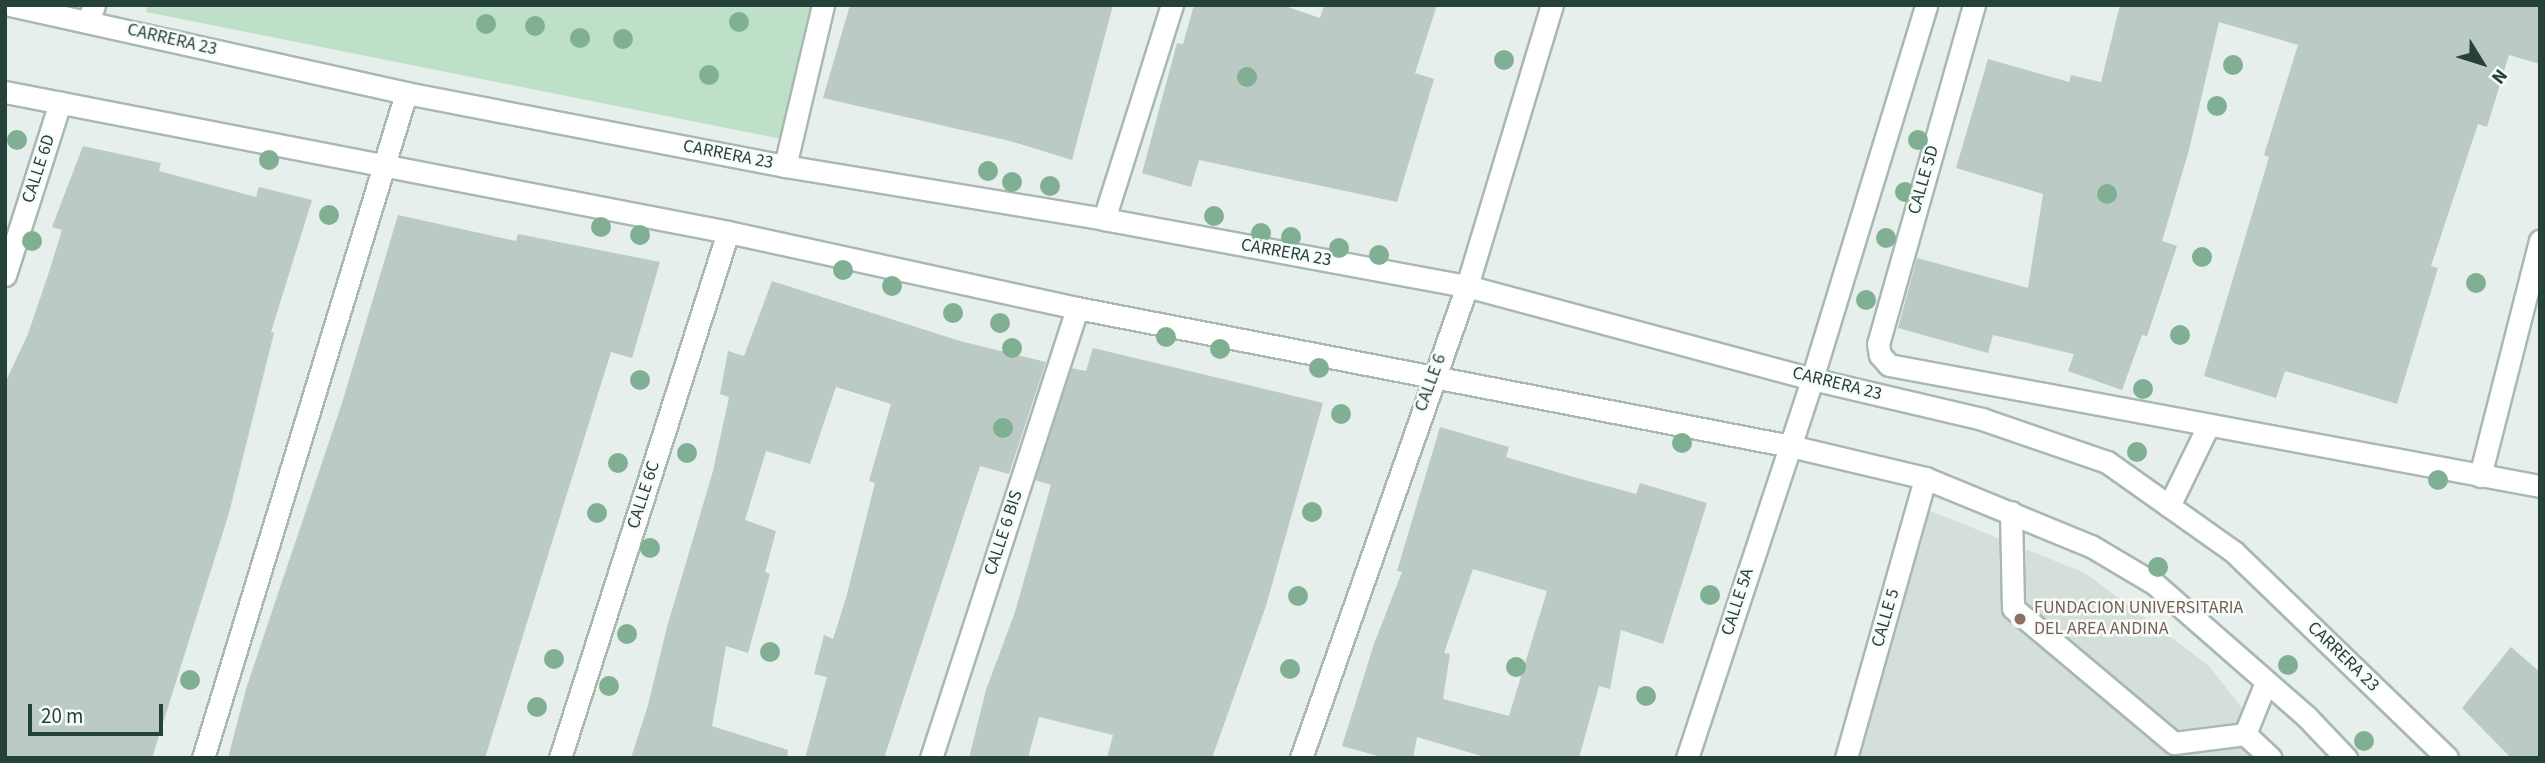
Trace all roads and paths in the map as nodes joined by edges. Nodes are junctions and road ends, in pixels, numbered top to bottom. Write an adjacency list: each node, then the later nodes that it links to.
1 (10, 5): 7 (street, CARRERA 23)
2 (823, 5): 12 (street)
3 (1172, 5): 13 (street)
4 (1552, 5): 17 (street, CALLE 6)
5 (1926, 5): 20 (street, CALLE 5A)
6 (1974, 5): 21 (street, CALLE 5D)
7 (91, 13): 9 (street, CARRERA 23)
8 (5, 92): 10 (street)
9 (407, 93): 11 (street); 12 (street, CARRERA 23)
10 (60, 103): 11 (street); 16 (street, CALLE 6D)
11 (386, 166): 14 (street); 30 (street)
12 (785, 166): 13 (street, CARRERA 23)
13 (1104, 219): 17 (street, CARRERA 23)
14 (729, 232): 18 (street); 31 (street, CALLE 6C)
15 (2540, 241): 23 (street)
16 (5, 275)
17 (1467, 286): 19 (street, CALLE 6); 20 (street, CARRERA 23)
18 (1077, 308): 19 (street); 32 (street, CALLE 6 BIS)
19 (1433, 377): 22 (street); 33 (street, CALLE 6)
20 (1812, 379): 22 (street, CALLE 5A); 26 (street, CARRERA 23)
21 (2208, 426): 23 (street); 26 (street)
22 (1790, 446): 24 (street); 34 (street, CALLE 5A)
23 (2480, 476): 25 (street)
24 (1925, 478): 27 (street); 35 (street, CALLE 5)
25 (2540, 486)
26 (2169, 506): 38 (street, CARRERA 23)
27 (2011, 512): 28 (street); 29 (street)
28 (2266, 682): 29 (street); 37 (street)
29 (2245, 734): 36 (street)
30 (203, 758)
31 (560, 758)
32 (931, 758)
33 (1301, 758)
34 (1687, 758)
35 (1846, 758)
36 (2271, 758)
37 (2346, 758)
38 (2446, 758)

